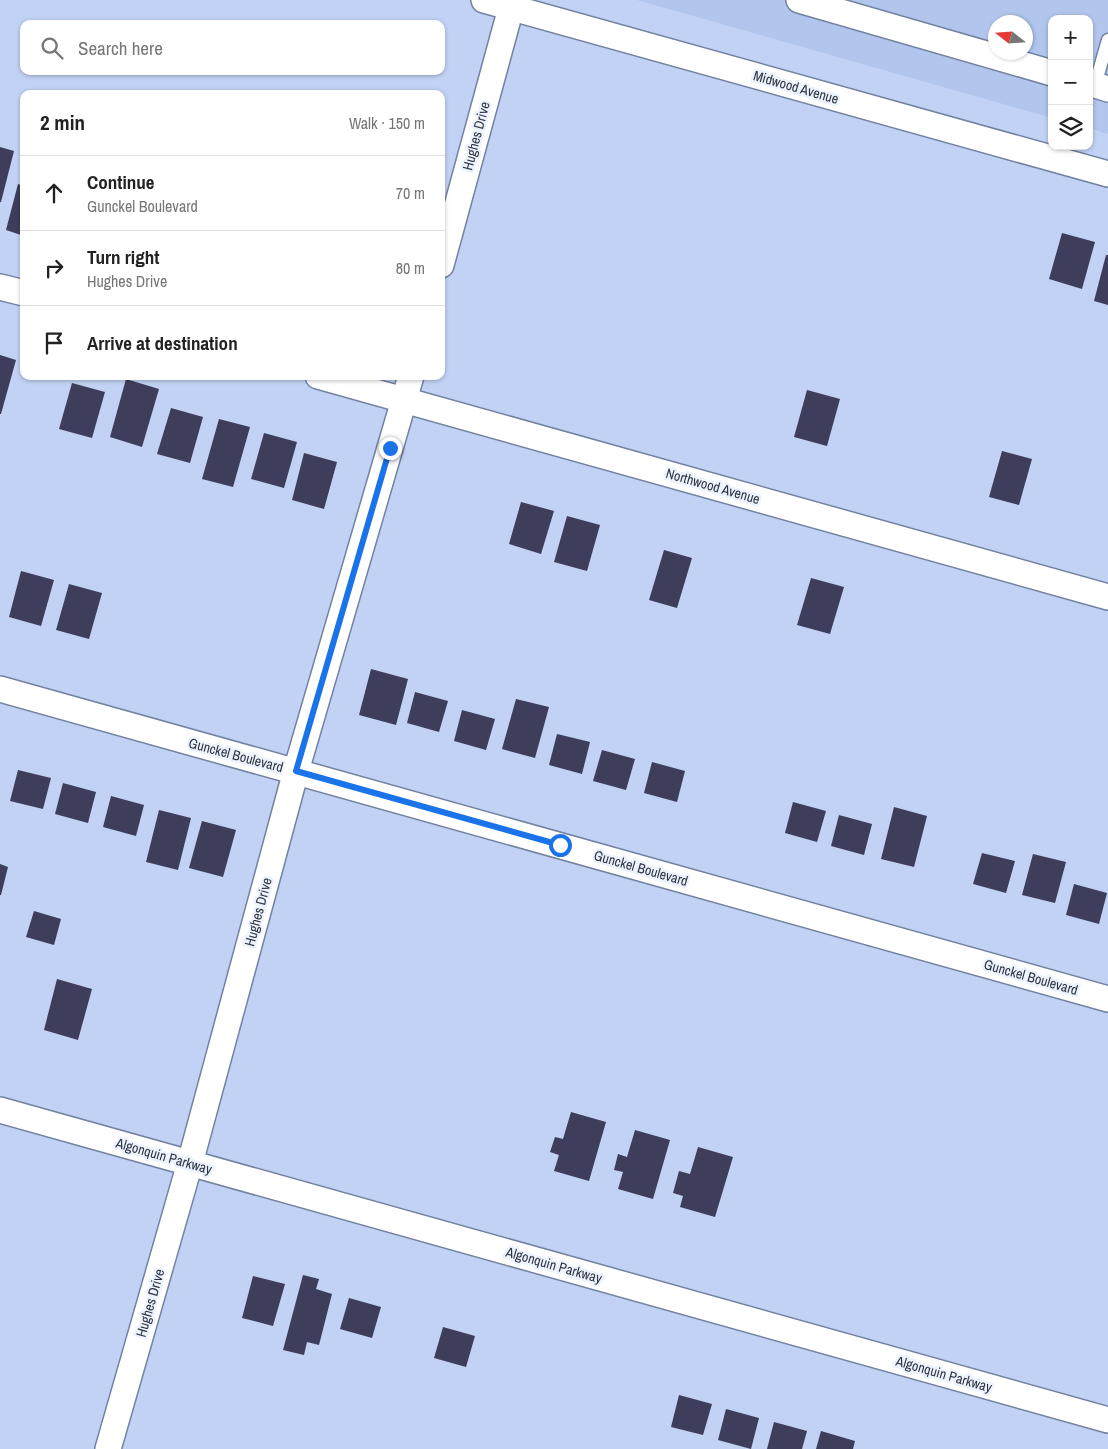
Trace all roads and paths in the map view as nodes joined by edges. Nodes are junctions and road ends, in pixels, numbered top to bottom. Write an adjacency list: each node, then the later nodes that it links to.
1 (484, 0): 3 (street, Midwood Avenue)
2 (799, 0): 5 (street)
3 (511, 8): 7 (street, Midwood Avenue); 8 (street, Hughes Drive)
4 (1108, 40): 6 (lane)
5 (1048, 71)
6 (1097, 86)
7 (1108, 174)
8 (445, 250)
9 (0, 287): 10 (street)
10 (20, 292)
11 (332, 380): 13 (street, Northwood Avenue)
12 (410, 380): 13 (street, Hughes Drive)
13 (404, 400): 14 (street, Northwood Avenue); 16 (street, Hughes Drive)
14 (1108, 597)
15 (0, 689): 16 (street, Gunckel Boulevard)
16 (296, 771): 17 (street, Gunckel Boulevard); 19 (street, Hughes Drive)
17 (1108, 999)
18 (0, 1110): 19 (street, Algonquin Parkway)
19 (190, 1163): 20 (street, Algonquin Parkway); 21 (street, Hughes Drive)
20 (1108, 1420)
21 (108, 1449)

